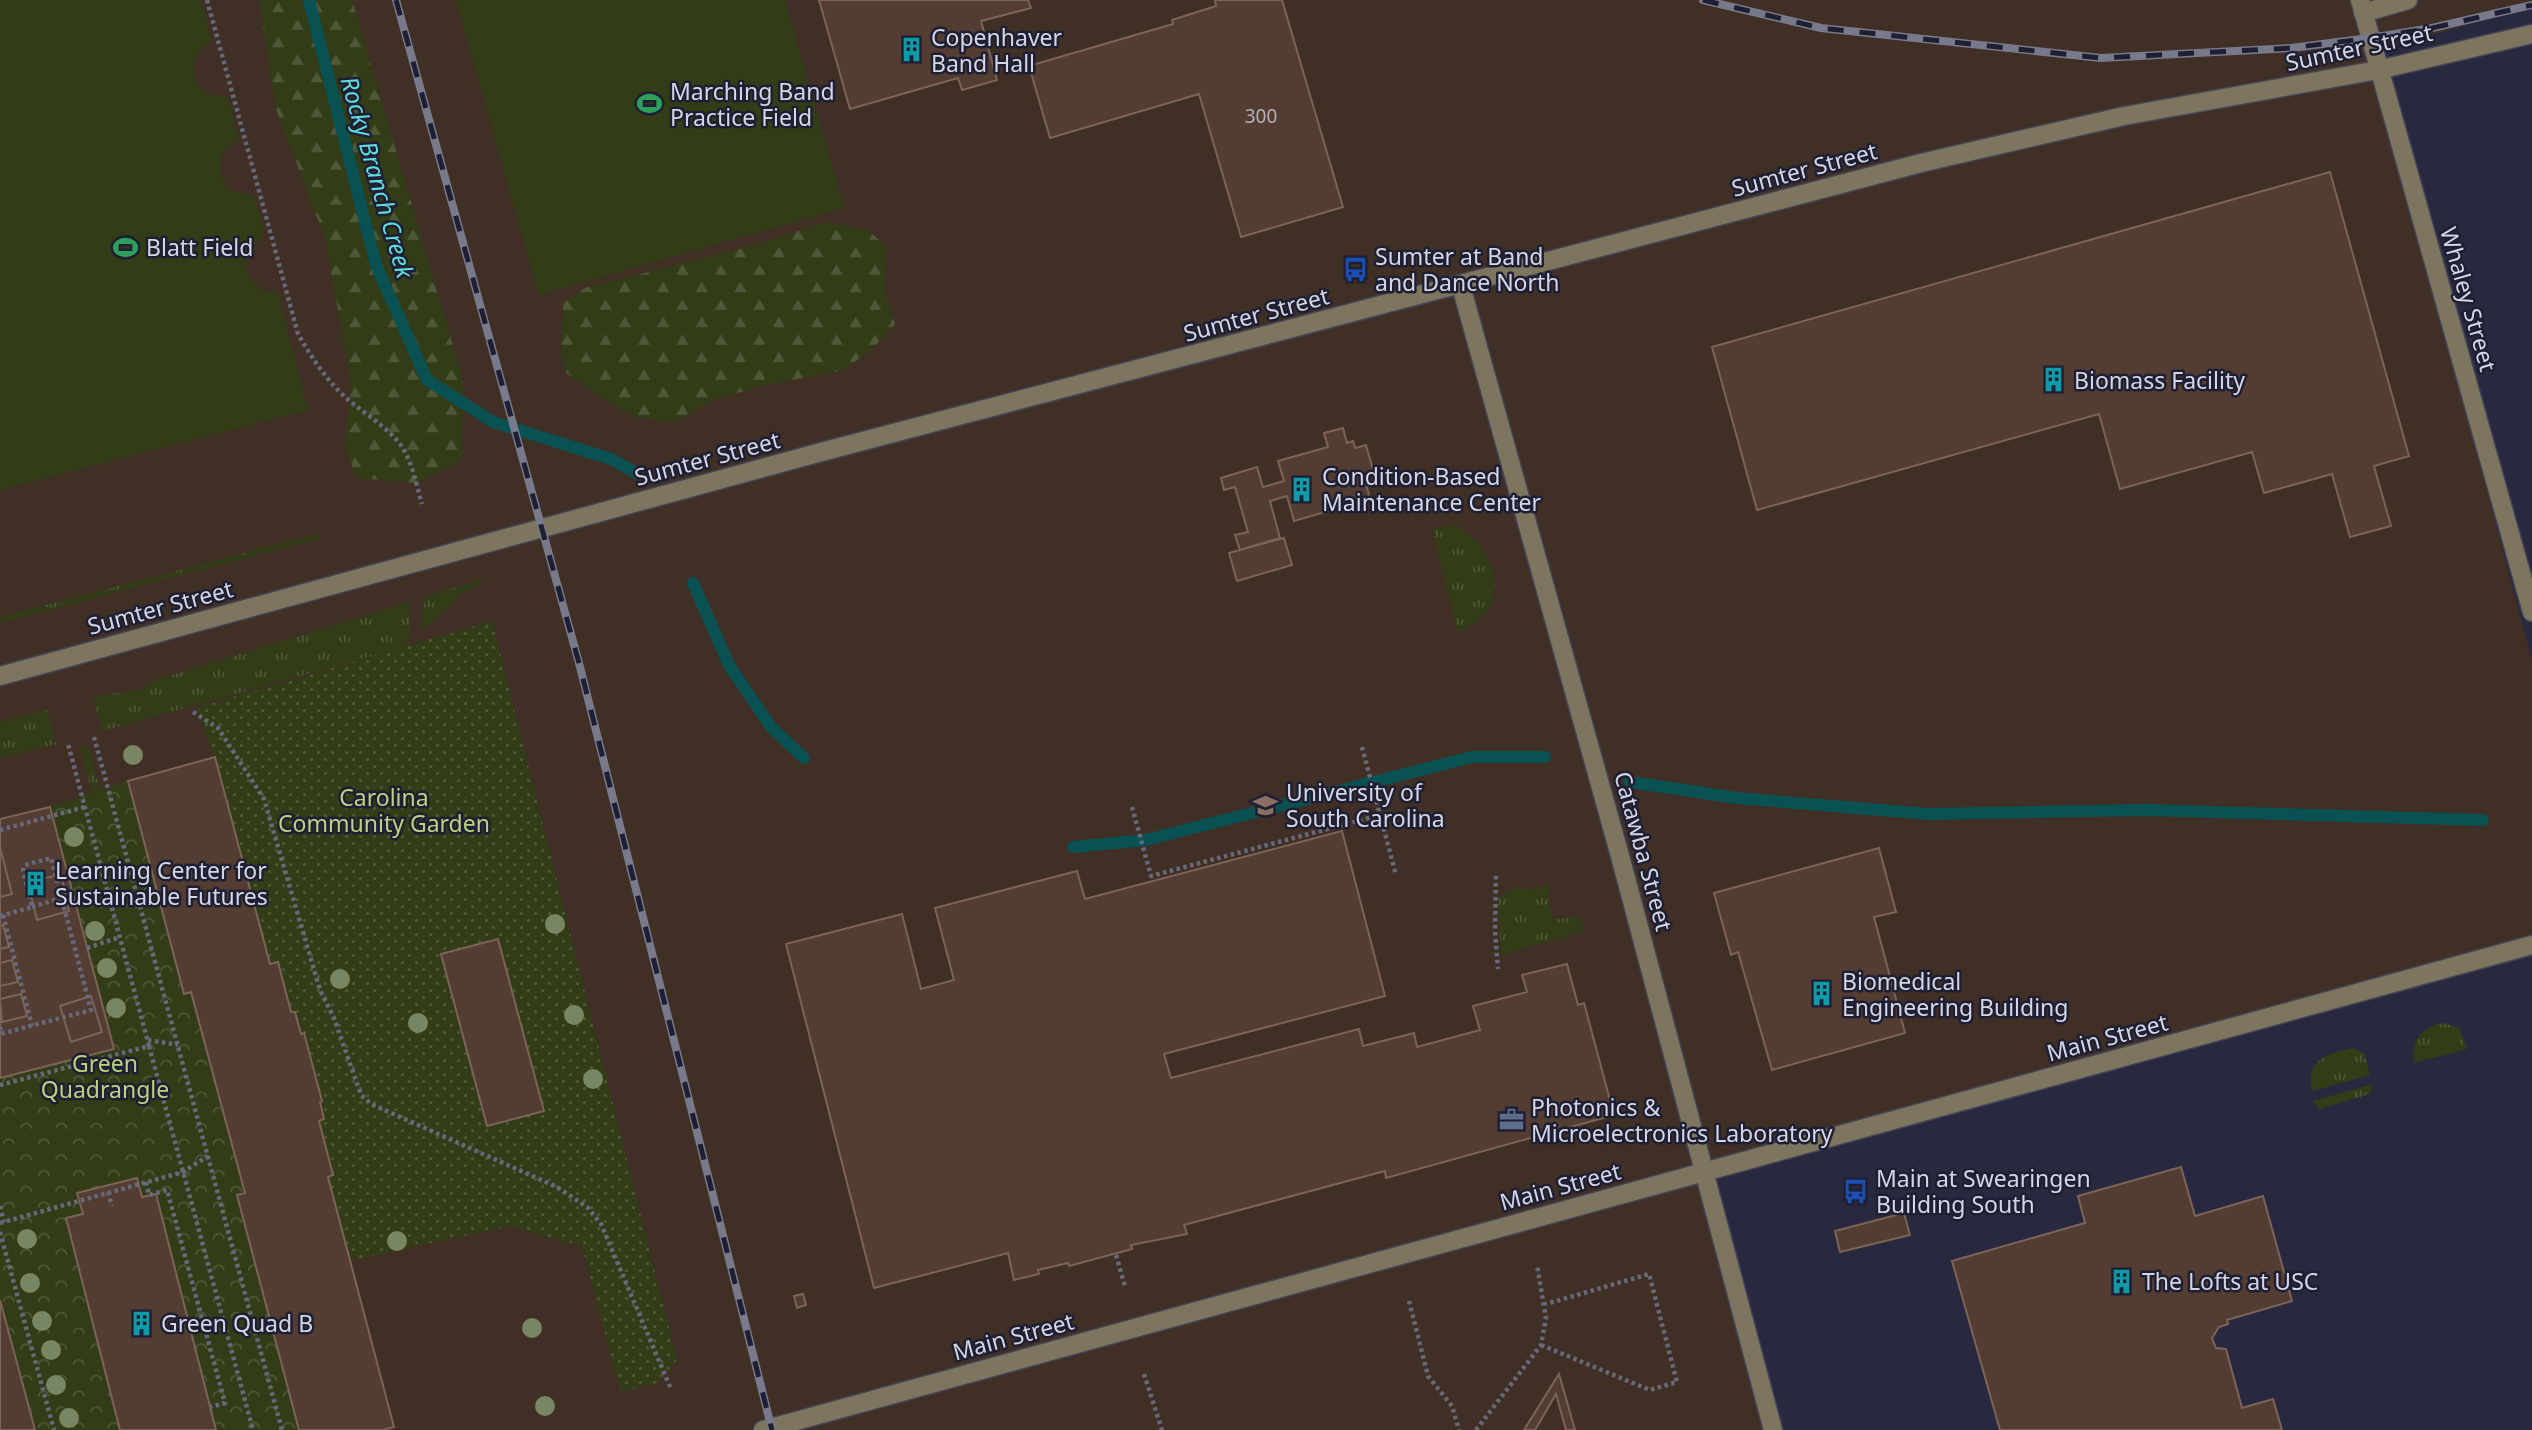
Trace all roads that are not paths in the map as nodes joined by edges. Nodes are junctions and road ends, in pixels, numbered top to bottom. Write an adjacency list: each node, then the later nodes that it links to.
1 (2408, 0): 2 (street, Sumter Street)
2 (2361, 6): 4 (street, Whaley Street)
3 (2532, 34): 4 (street, Sumter Street)
4 (2378, 71): 5 (street, Sumter Street); 6 (street, Whaley Street)
5 (1461, 286): 7 (street, Sumter Street); 9 (street, Catawba Street)
6 (2532, 612)
7 (0, 676)
8 (2532, 945): 9 (street, Main Street)
9 (1704, 1172): 10 (street, Main Street); 11 (street, Catawba Street)
10 (763, 1430)
11 (1773, 1430)

